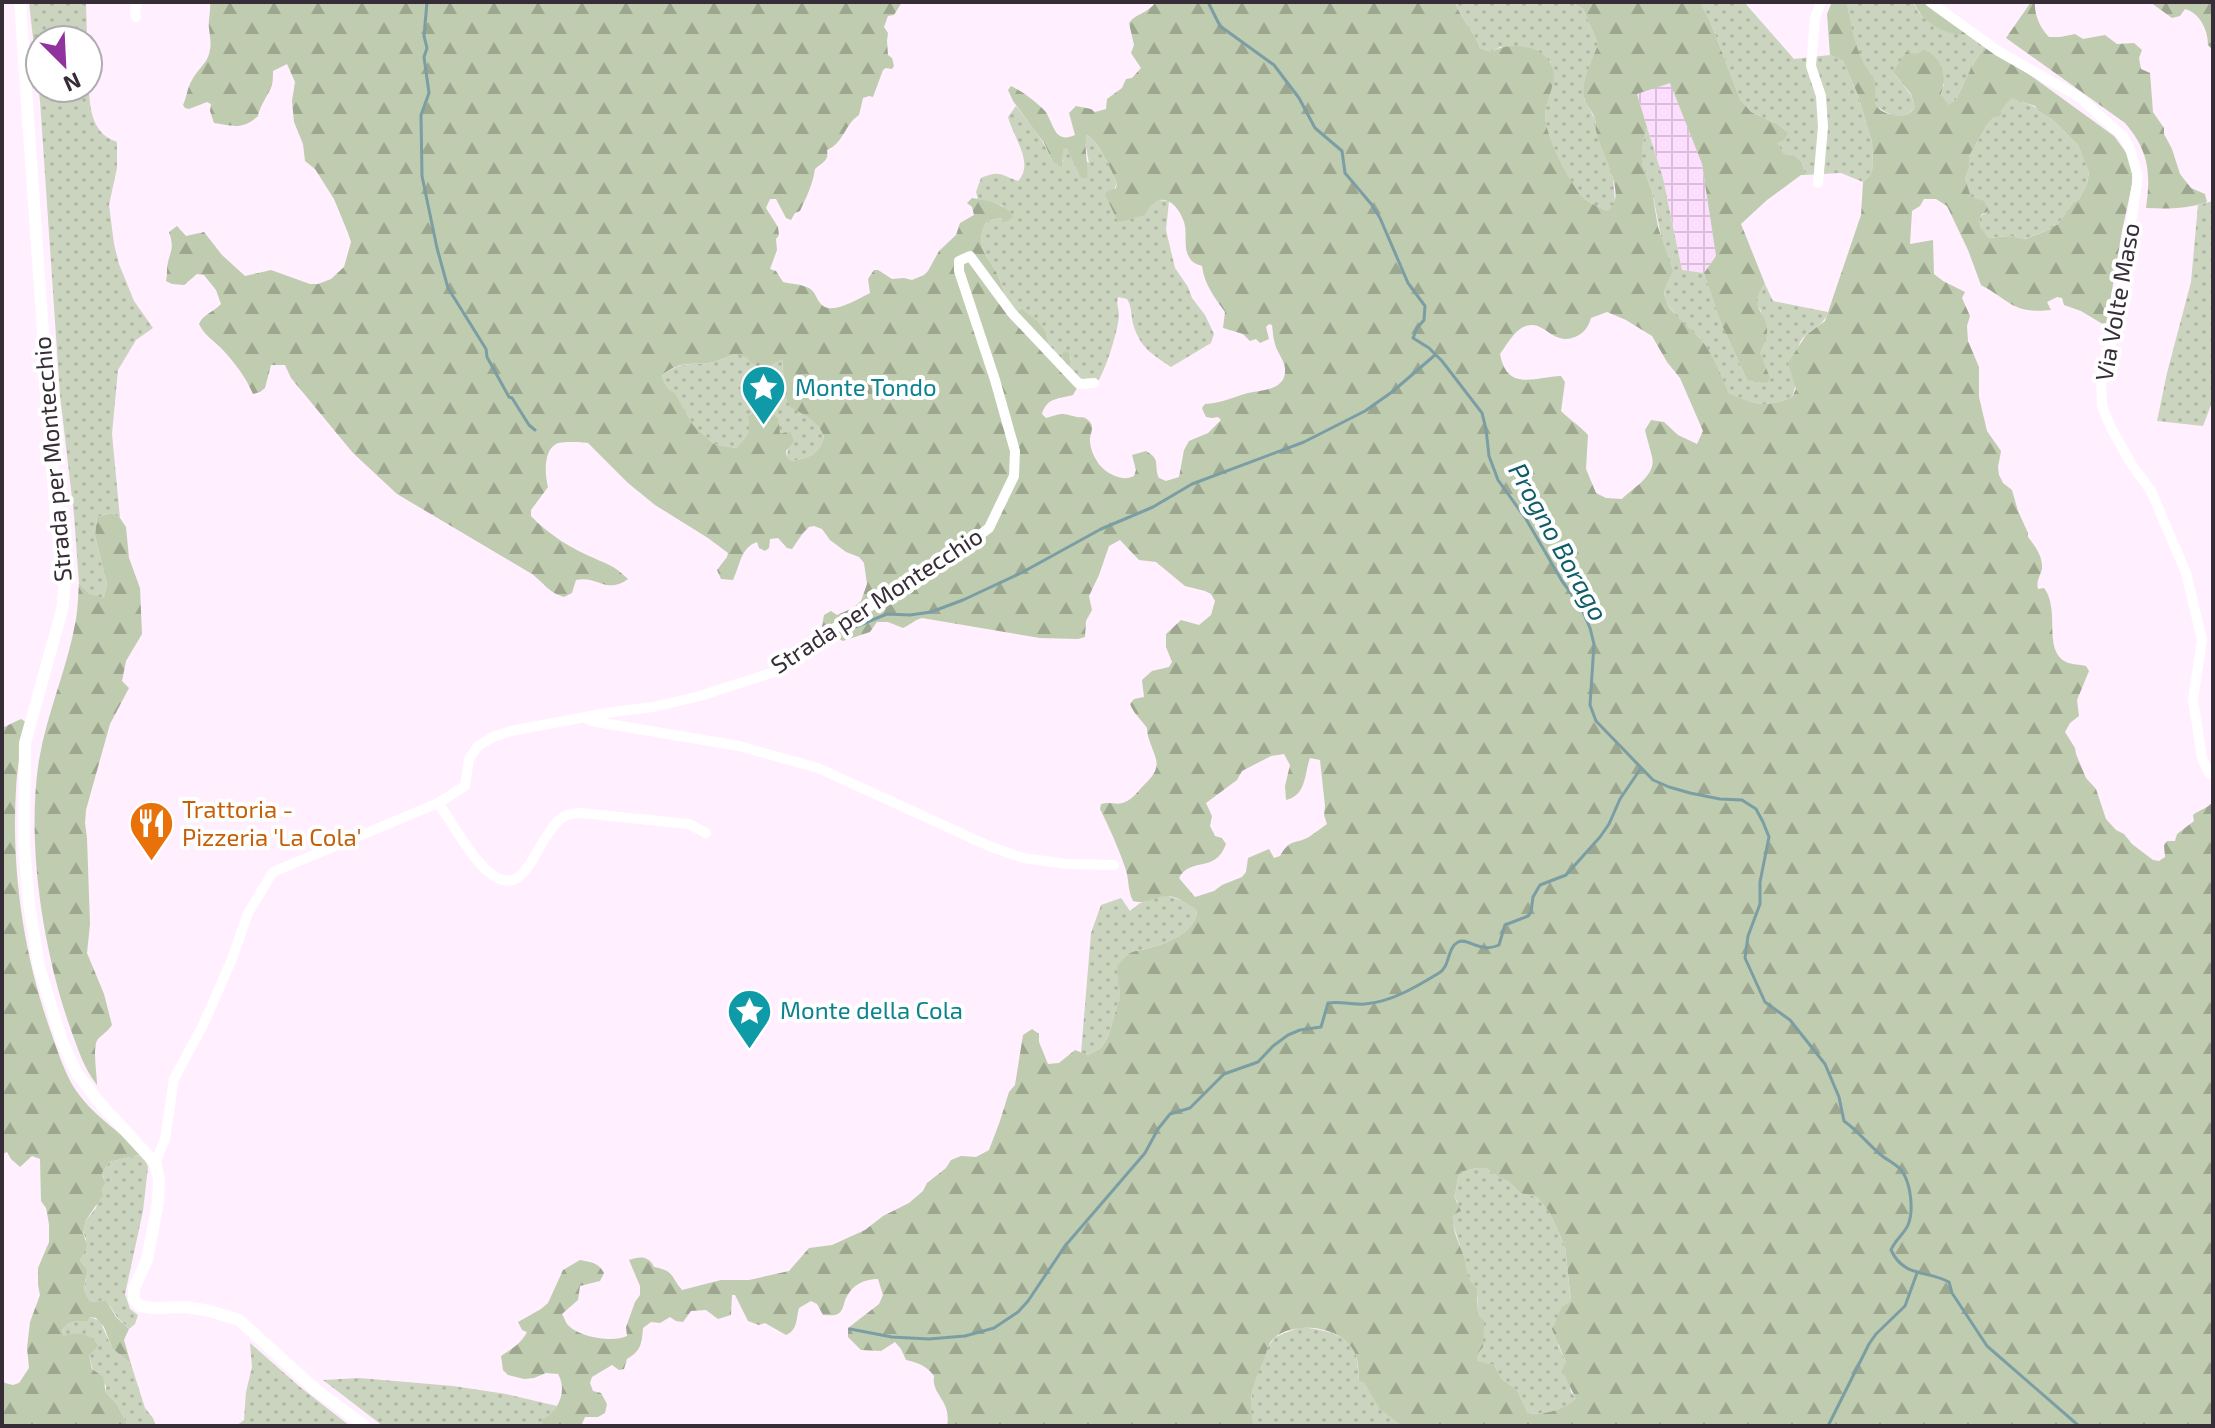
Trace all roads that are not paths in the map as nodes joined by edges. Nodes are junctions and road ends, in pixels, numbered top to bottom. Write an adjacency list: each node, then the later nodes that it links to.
1 (20, 2): 13 (street, Strada per Montecchio)
2 (137, 2): 5 (street)
3 (1821, 2): 6 (street)
4 (1930, 2): 9 (street, Via Volte Maso)
5 (136, 17)
6 (1818, 183)
7 (1094, 383): 8 (street, Strada per Montecchio)
8 (584, 717): 10 (street, Strada per Montecchio); 12 (street, Strada per Montecchio)
9 (2213, 775)
10 (438, 803): 11 (street); 13 (street, Strada per Montecchio)
11 (706, 833)
12 (1114, 865)
13 (155, 1163): 14 (street, Strada per Montecchio)
14 (365, 1426)

